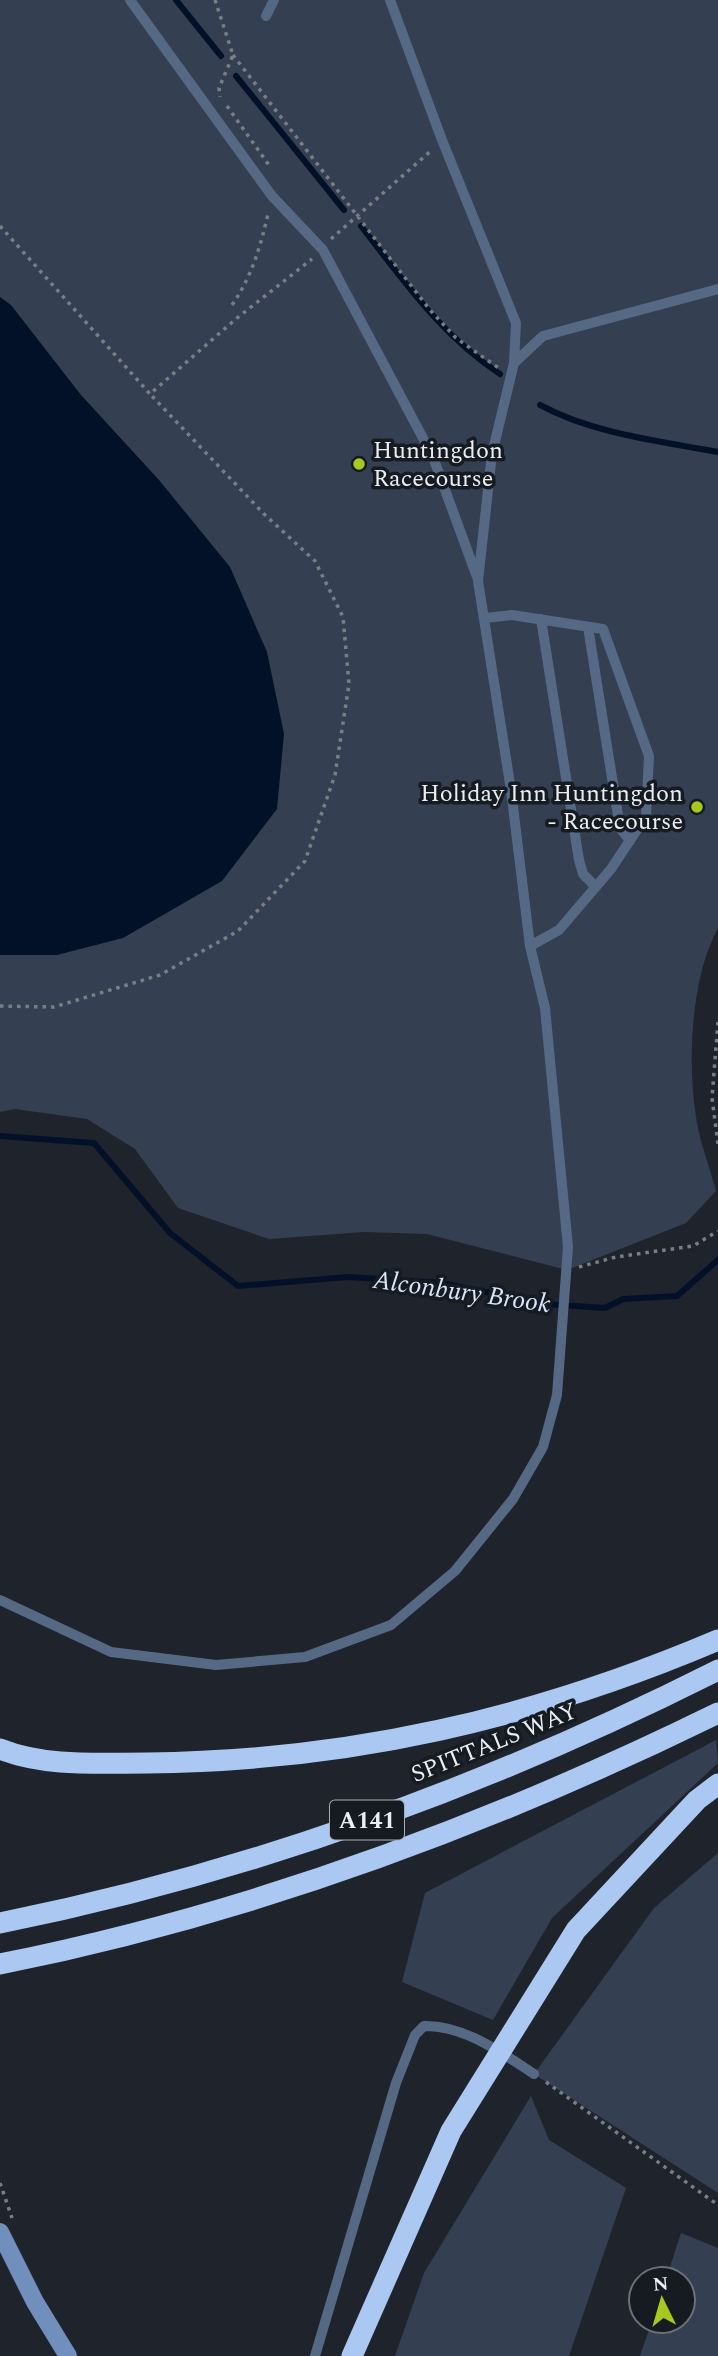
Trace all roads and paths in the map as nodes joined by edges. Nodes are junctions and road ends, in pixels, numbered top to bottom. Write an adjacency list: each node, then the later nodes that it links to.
1 (130, 0): 9 (lane)
2 (274, 0): 4 (lane)
3 (390, 0): 6 (lane)
4 (266, 16)
5 (233, 55): 7 (path)
6 (442, 140): 7 (path); 11 (lane)
7 (357, 214): 9 (path); 12 (path)
8 (0, 226): 13 (path)
9 (323, 250): 13 (path); 14 (lane)
10 (718, 289): 11 (lane)
11 (513, 363): 12 (lane)
12 (509, 374): 14 (lane)
13 (150, 394): 21 (path)
14 (478, 580): 15 (lane)
15 (485, 618): 16 (lane); 20 (lane)
16 (541, 619): 17 (lane); 19 (lane)
17 (588, 627): 18 (lane); 18 (lane)
18 (630, 841): 19 (lane)
19 (596, 887): 20 (lane)
20 (530, 946): 25 (lane)
21 (0, 1006)
22 (718, 1022): 23 (path)
23 (718, 1144)
24 (718, 1231): 25 (path)
25 (567, 1270): 26 (lane)
26 (0, 1600)
27 (718, 1640): 30 (highway)
28 (718, 1670): 32 (highway, SPITTALS WAY / A141)
29 (718, 1713): 33 (highway, A141)
30 (0, 1749)
31 (718, 1784): 34 (highway)
32 (0, 1923)
33 (0, 1964)
34 (502, 2053): 35 (lane); 39 (lane); 40 (highway)
35 (534, 2074): 36 (path)
36 (718, 2205)
37 (0, 2232): 38 (main road)
38 (68, 2356)
39 (315, 2356)
40 (352, 2356)

